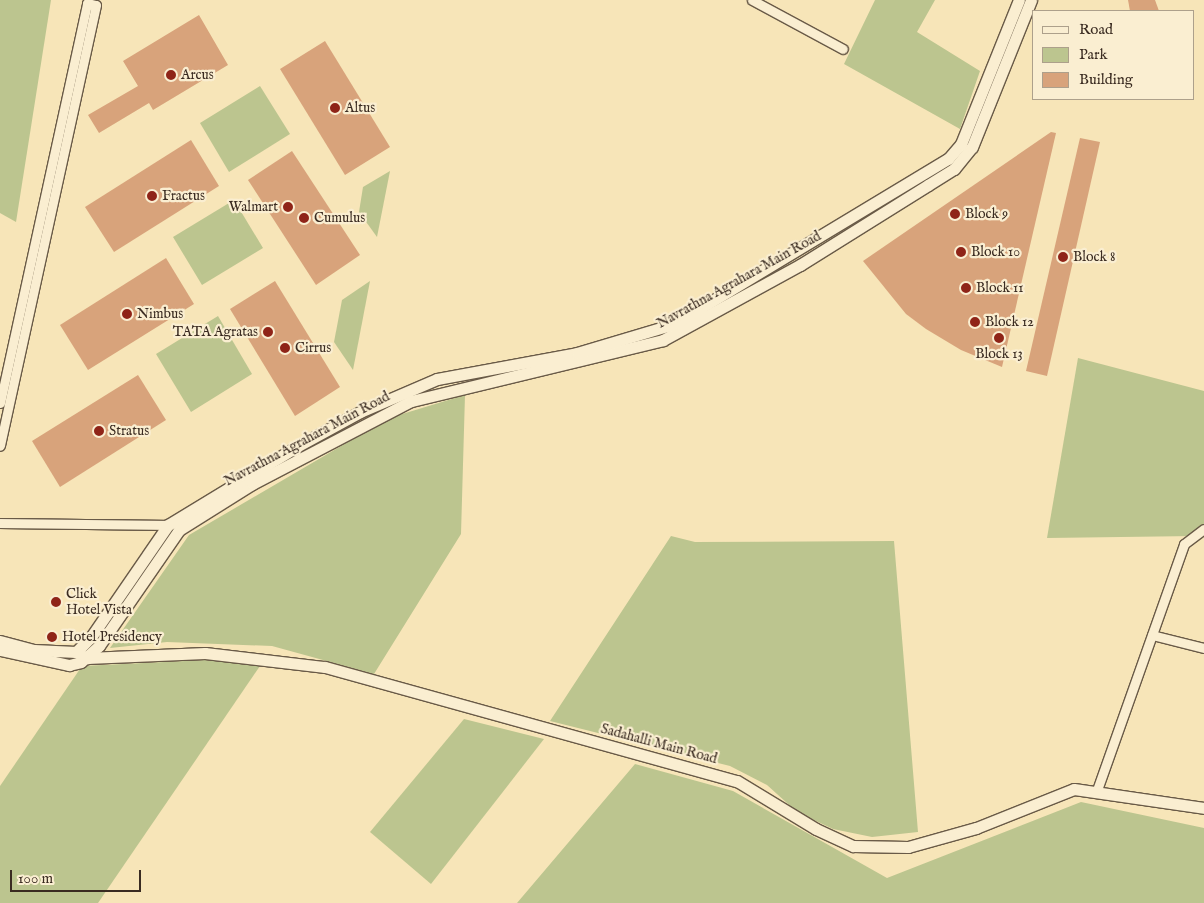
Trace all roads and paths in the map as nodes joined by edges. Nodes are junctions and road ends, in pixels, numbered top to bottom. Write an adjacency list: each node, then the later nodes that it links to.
1 (752, 0): 4 (street)
2 (1019, 0): 5 (street, Navrathna Agrahara Main Road)
3 (1031, 0): 5 (street, Navrathna Agrahara Main Road)
4 (843, 49)
5 (766, 278): 8 (street, Navrathna Agrahara Main Road)
6 (0, 403): 7 (street)
7 (0, 446)
8 (212, 502): 10 (street, Navrathna Agrahara Main Road); 18 (street, Navrathna Agrahara Main Road)
9 (0, 523): 10 (street)
10 (168, 525): 17 (street, Navrathna Agrahara Main Road)
11 (1204, 529): 12 (street)
12 (1201, 539): 13 (street)
13 (1152, 635): 15 (street); 19 (street)
14 (0, 641): 17 (street)
15 (1204, 648)
16 (0, 650): 18 (street, Sadahalli Main Road)
17 (76, 652): 18 (street)
18 (87, 658): 19 (street, Sadahalli Main Road)
19 (1097, 790): 20 (street, Sadahalli Main Road)
20 (1204, 808)

